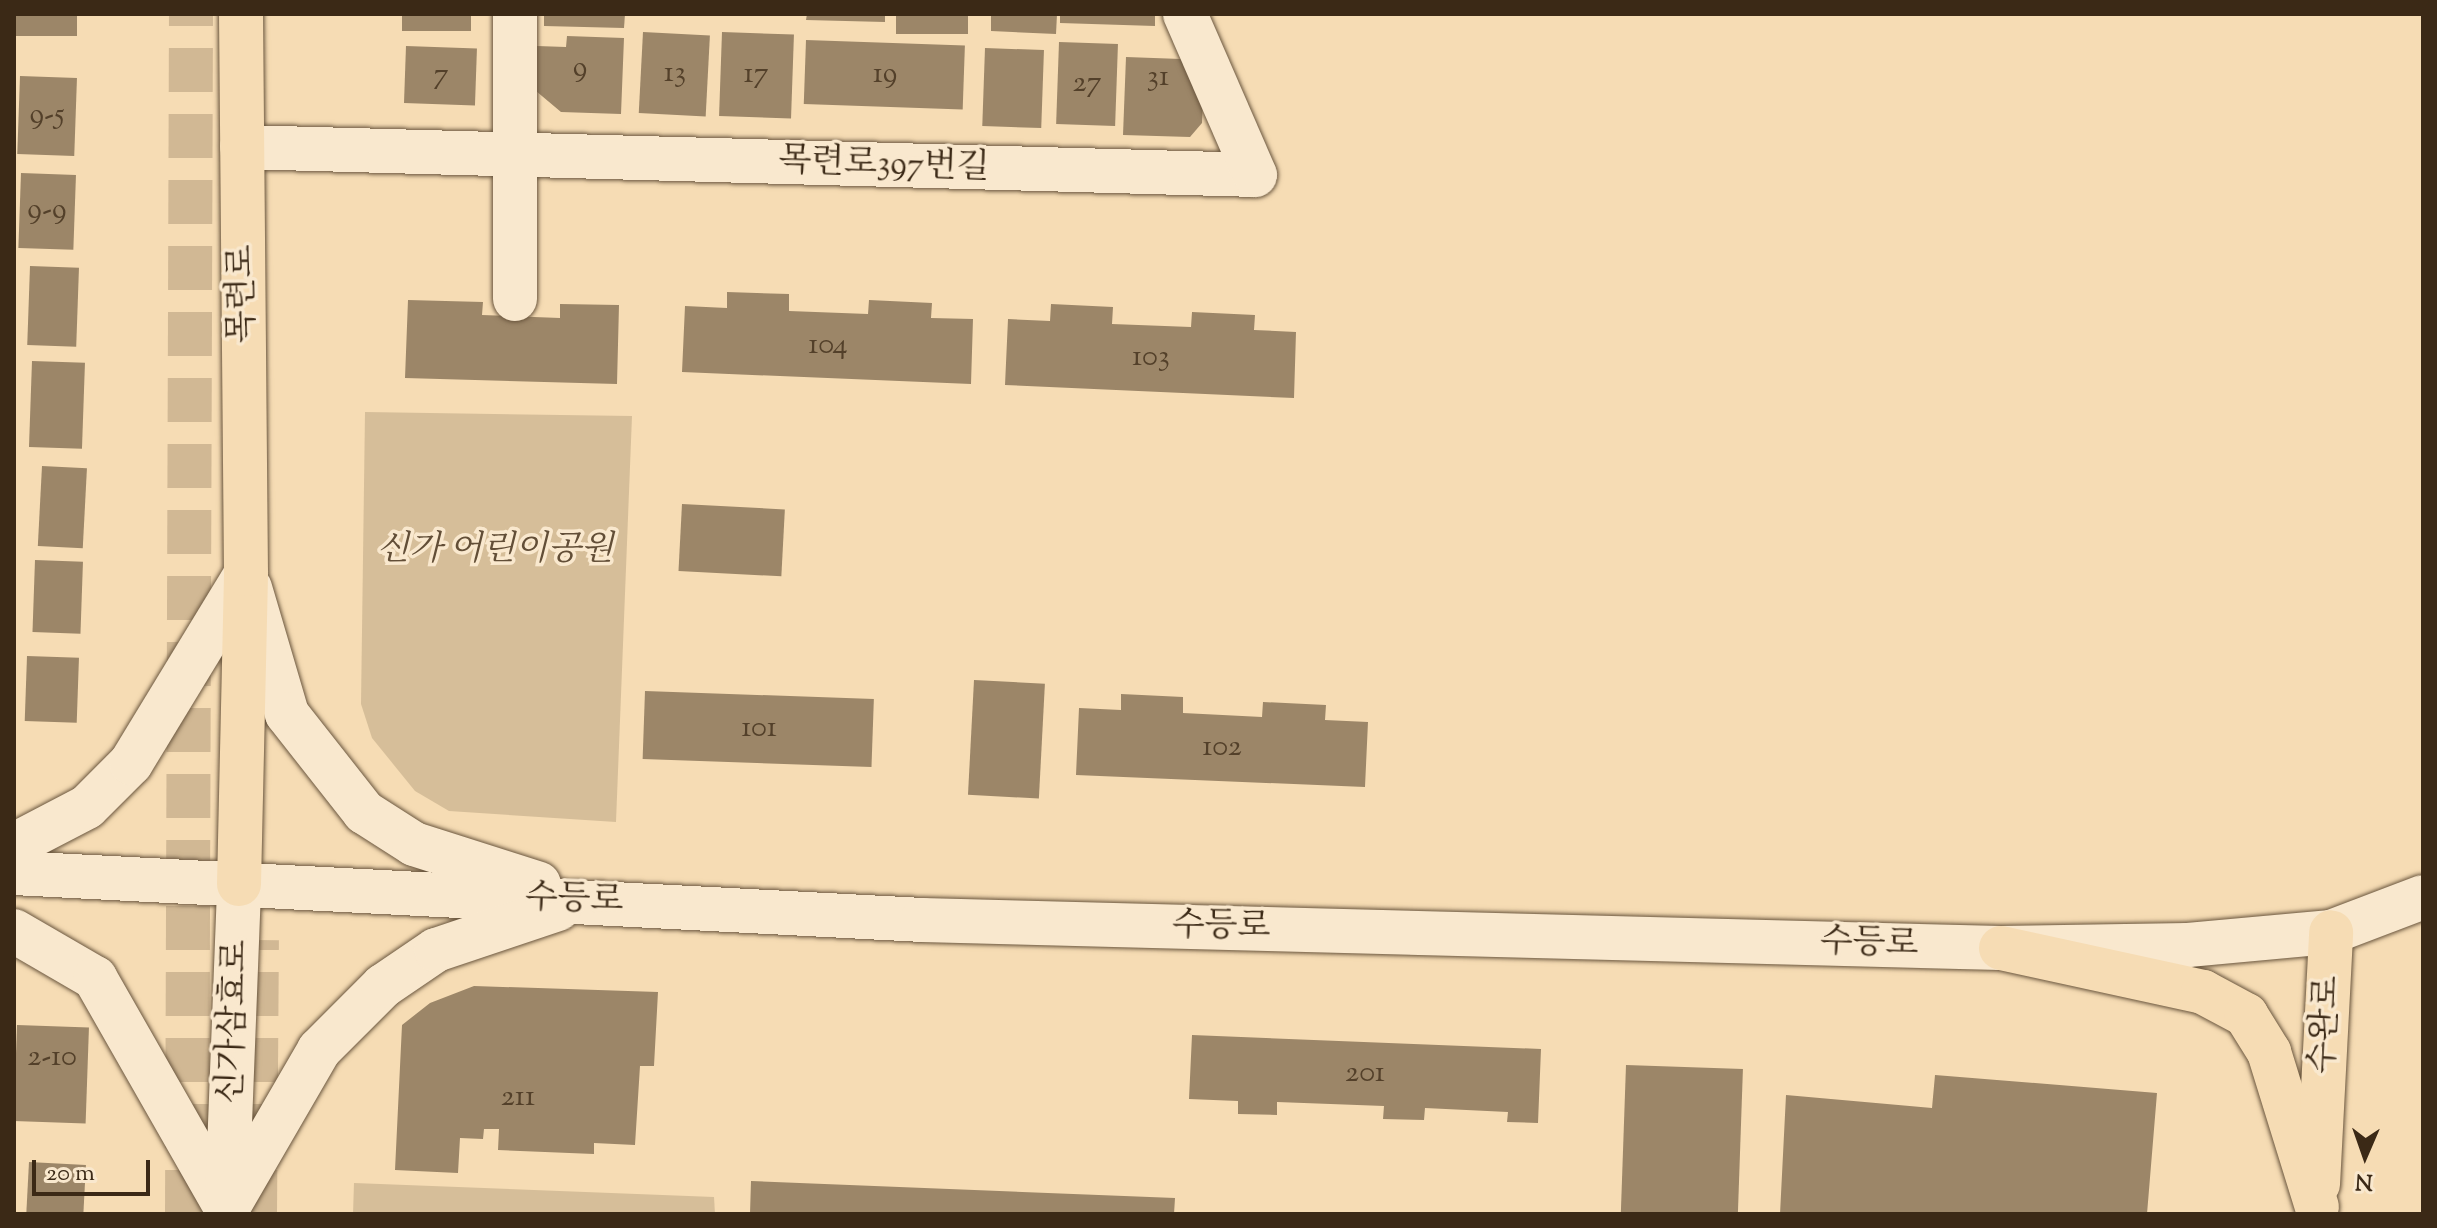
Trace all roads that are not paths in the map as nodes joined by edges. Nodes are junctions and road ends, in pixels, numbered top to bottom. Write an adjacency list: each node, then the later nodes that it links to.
1 (241, 14): 4 (main road, 목련로)
2 (515, 14): 5 (street)
3 (1185, 14): 5 (street, 목련로397번길)
4 (242, 147): 5 (street, 목련로397번길); 7 (main road, 목련로)
5 (513, 151): 6 (street)
6 (515, 299)
7 (246, 574): 8 (street); 10 (main road, 목련로); 12 (street, 목련로)
8 (14, 845)
9 (14, 873): 10 (street, 수등로)
10 (239, 884): 12 (street, 수등로); 17 (street, 신가삼효로)
11 (2423, 897): 14 (street, 수등로)
12 (587, 899): 15 (street, 수등로); 17 (street)
13 (14, 931): 17 (street, 신가삼효로)
14 (2331, 932): 15 (street, 수등로); 16 (main road, 수완로)
15 (2001, 948): 16 (main road)
16 (2317, 1210)
17 (226, 1211)

